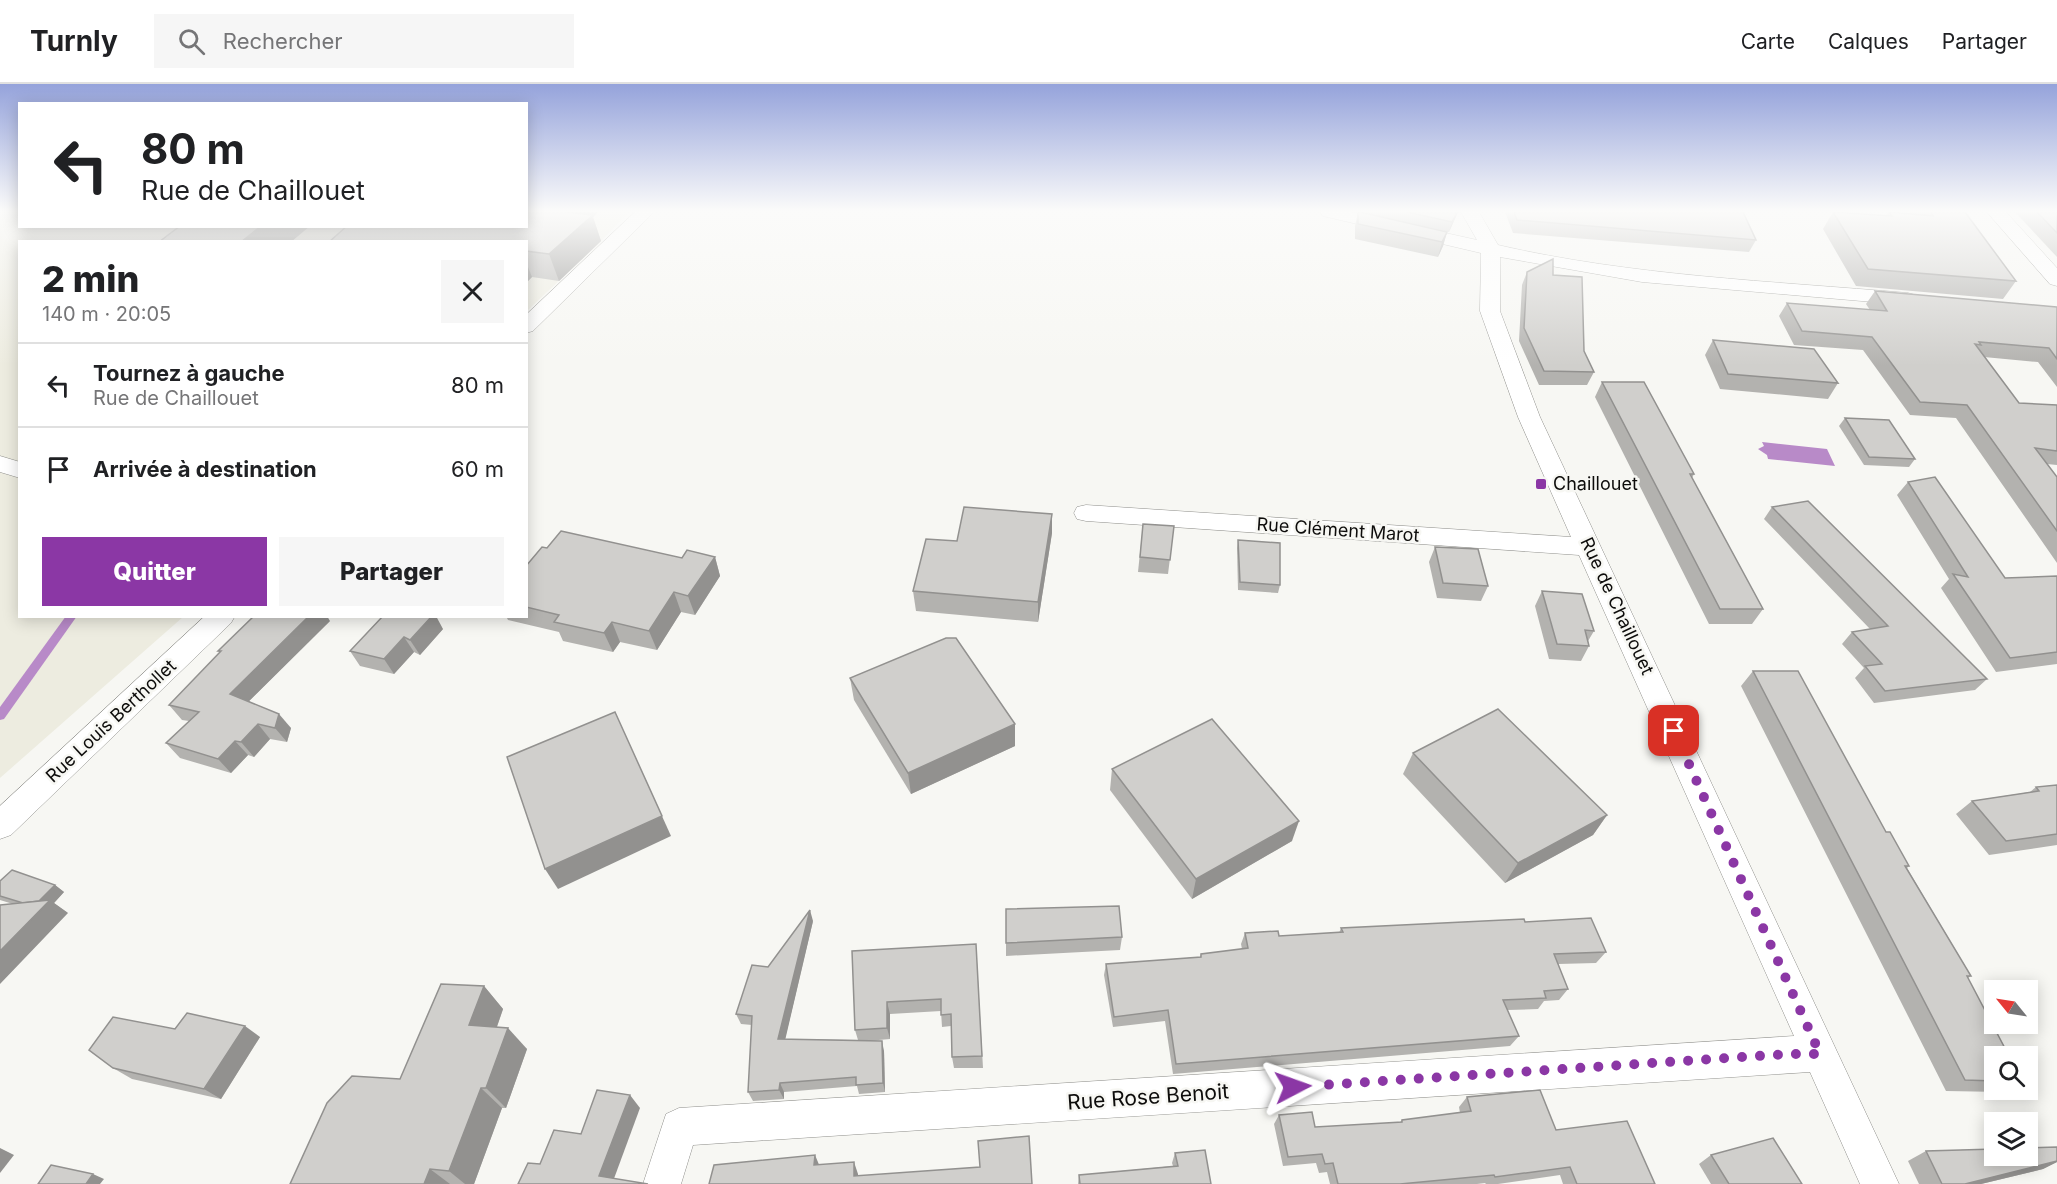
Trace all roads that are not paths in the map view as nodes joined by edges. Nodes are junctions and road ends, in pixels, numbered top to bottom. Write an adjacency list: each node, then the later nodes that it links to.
1 (592, 263): 7 (street)
2 (1491, 263): 11 (street, Rue de Chaillouet)
3 (1571, 263): 6 (street)
4 (2042, 263): 5 (street)
5 (2057, 280)
6 (1926, 301)
7 (528, 325)
8 (0, 464): 9 (street)
9 (18, 469)
10 (1086, 513): 11 (street, Rue Clément Marot)
11 (1590, 547): 14 (street, Rue de Chaillouet)
12 (220, 618): 13 (street, Rue Louis Berthollet)
13 (0, 826)
14 (1820, 1054): 15 (street, Rue Rose Benoit); 16 (street, Rue de Chaillouet)
15 (662, 1184)
16 (1880, 1184)

